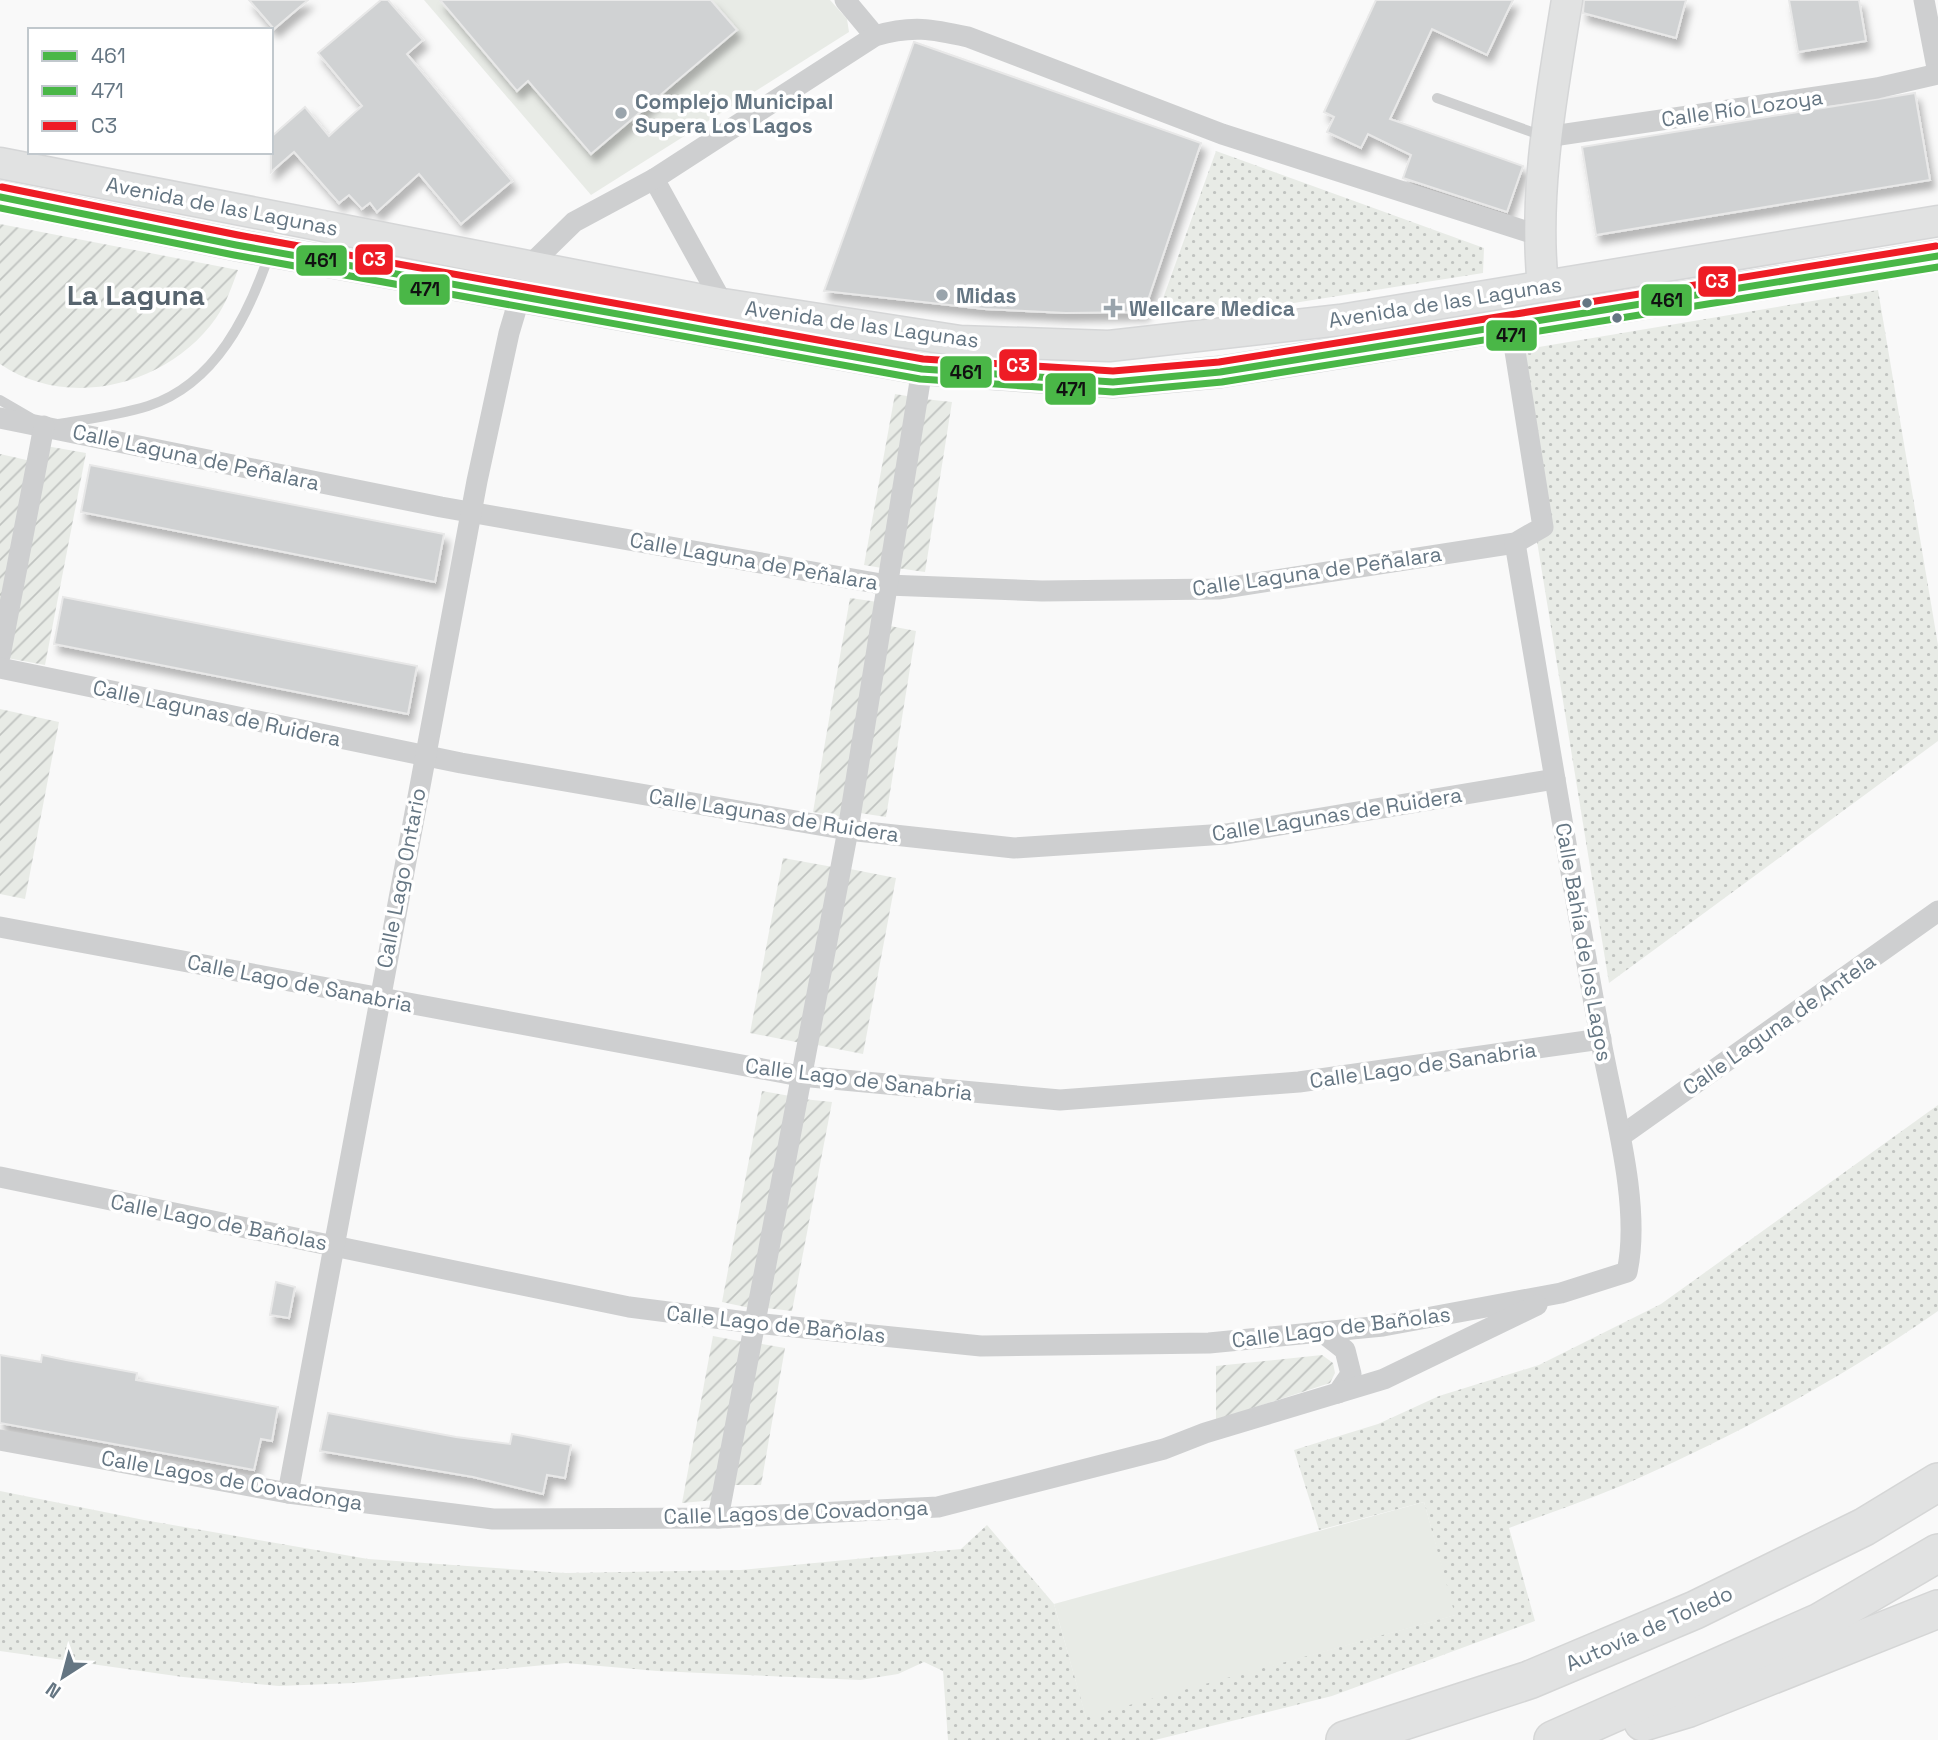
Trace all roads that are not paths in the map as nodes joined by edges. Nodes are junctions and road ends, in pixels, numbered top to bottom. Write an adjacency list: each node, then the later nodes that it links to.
1 (845, 0): 4 (street)
2 (1567, 0): 7 (main road)
3 (1924, 0): 5 (street)
4 (875, 36): 9 (street); 12 (street)
5 (1938, 74): 7 (street, Calle Río Lozoya)
6 (1437, 98): 7 (lane)
7 (1546, 136): 12 (main road)
8 (0, 163): 15 (main road, Avenida de las Lagunas)
9 (654, 179): 15 (street); 18 (street)
10 (0, 197): 13 (main road, Avenida de las Lagunas)
11 (1938, 221): 16 (main road, Avenida de las Lagunas)
12 (1541, 236): 16 (main road)
13 (270, 251): 17 (main road, Avenida de las Lagunas); 23 (lane)
14 (1938, 256): 19 (main road, Avenida de las Lagunas)
15 (528, 265): 17 (street, Calle Lago Ontario); 18 (main road, Avenida de las Lagunas)
16 (1543, 286): 18 (main road, Avenida de las Lagunas)
17 (519, 297): 20 (main road, Avenida de las Lagunas); 24 (street, Calle Lago Ontario)
18 (723, 304)
19 (1511, 326): 20 (main road, Avenida de las Lagunas); 25 (street)
20 (922, 369): 26 (street)
21 (0, 400): 23 (lane)
22 (0, 418): 23 (street, Calle Laguna de Peñalara)
23 (44, 426): 24 (street, Calle Laguna de Peñalara); 27 (street)
24 (472, 511): 26 (street, Calle Laguna de Peñalara); 29 (street, Calle Lago Ontario)
25 (1515, 543): 26 (street, Calle Laguna de Peñalara); 30 (street, Calle Bahía de los Lagos)
26 (887, 585): 31 (street)
27 (0, 656)
28 (0, 668): 29 (street, Calle Lagunas de Ruidera)
29 (424, 756): 31 (street, Calle Lagunas de Ruidera); 34 (street, Calle Lago Ontario)
30 (1555, 779): 31 (street, Calle Lagunas de Ruidera); 35 (street, Calle Bahía de los Lagos)
31 (848, 830): 36 (street)
32 (1938, 911): 37 (street, Calle Laguna de Antela)
33 (0, 927): 34 (street, Calle Lago de Sanabria)
34 (378, 998): 36 (street, Calle Lago de Sanabria); 39 (street, Calle Lago Ontario)
35 (1601, 1039): 36 (street, Calle Lago de Sanabria); 37 (street, Calle Bahía de los Lagos)
36 (800, 1076): 41 (street)
37 (1621, 1136): 40 (street, Calle Bahía de los Lagos)
38 (0, 1177): 39 (street, Calle Lago de Bañolas)
39 (332, 1245): 41 (street, Calle Lago de Bañolas); 46 (street, Calle Lago Ontario)
40 (1561, 1293): 42 (street, Calle Lago de Bañolas); 43 (street, Calle Lagos de Covadonga)
41 (754, 1323): 42 (street, Calle Lago de Bañolas); 47 (street)
42 (1322, 1332): 43 (street)
43 (1338, 1393): 47 (street, Calle Lagos de Covadonga)
44 (0, 1440): 46 (street, Calle Lagos de Covadonga)
45 (1938, 1482): 50 (highway, Autovía de Toledo)
46 (288, 1493): 47 (street, Calle Lagos de Covadonga)
47 (718, 1518)
48 (1938, 1553): 51 (highway)
49 (1938, 1609): 52 (highway)
50 (1345, 1740)
51 (1553, 1740)
52 (1586, 1740)

